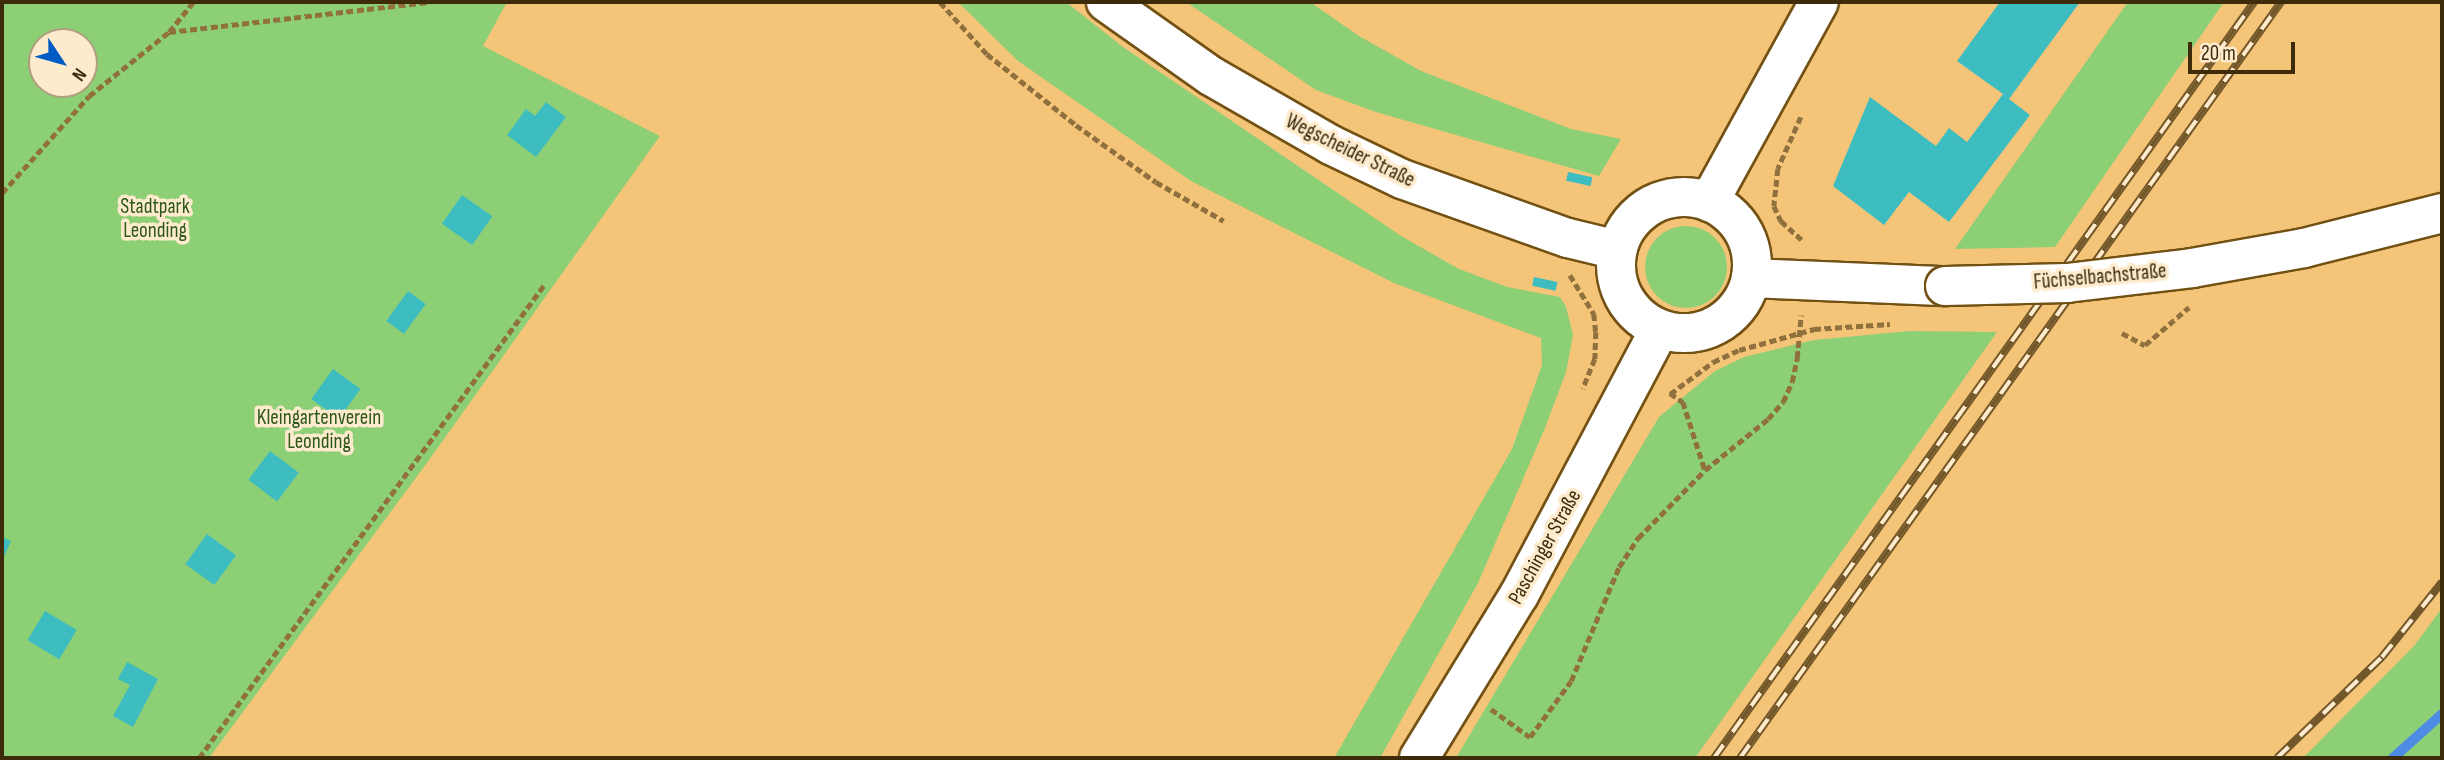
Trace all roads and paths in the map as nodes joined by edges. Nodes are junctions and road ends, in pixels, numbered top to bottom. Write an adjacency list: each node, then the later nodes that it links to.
1 (193, 2): 6 (path)
2 (430, 2): 6 (path)
3 (940, 2): 11 (path)
4 (1106, 2): 13 (street, Wegscheider Straße)
5 (1819, 2): 9 (street)
6 (169, 32): 8 (path)
7 (1779, 170): 12 (path)
8 (2, 193)
9 (1709, 202): 13 (street); 14 (street)
10 (2442, 213): 14 (street, Füchselbachstraße, bridge)
11 (1224, 221)
12 (1807, 244)
13 (1618, 250): 19 (street)
14 (1751, 278): 19 (street)
15 (1570, 280): 22 (path)
16 (544, 285): 25 (path)
17 (2196, 301): 20 (path)
18 (1900, 323): 21 (path)
19 (1660, 329): 26 (street, Paschinger Straße)
20 (2122, 333)
21 (1799, 335): 23 (path); 23 (path)
22 (1595, 359)
23 (1705, 470): 24 (path)
24 (1481, 702)
25 (199, 758)
26 (1419, 758)

